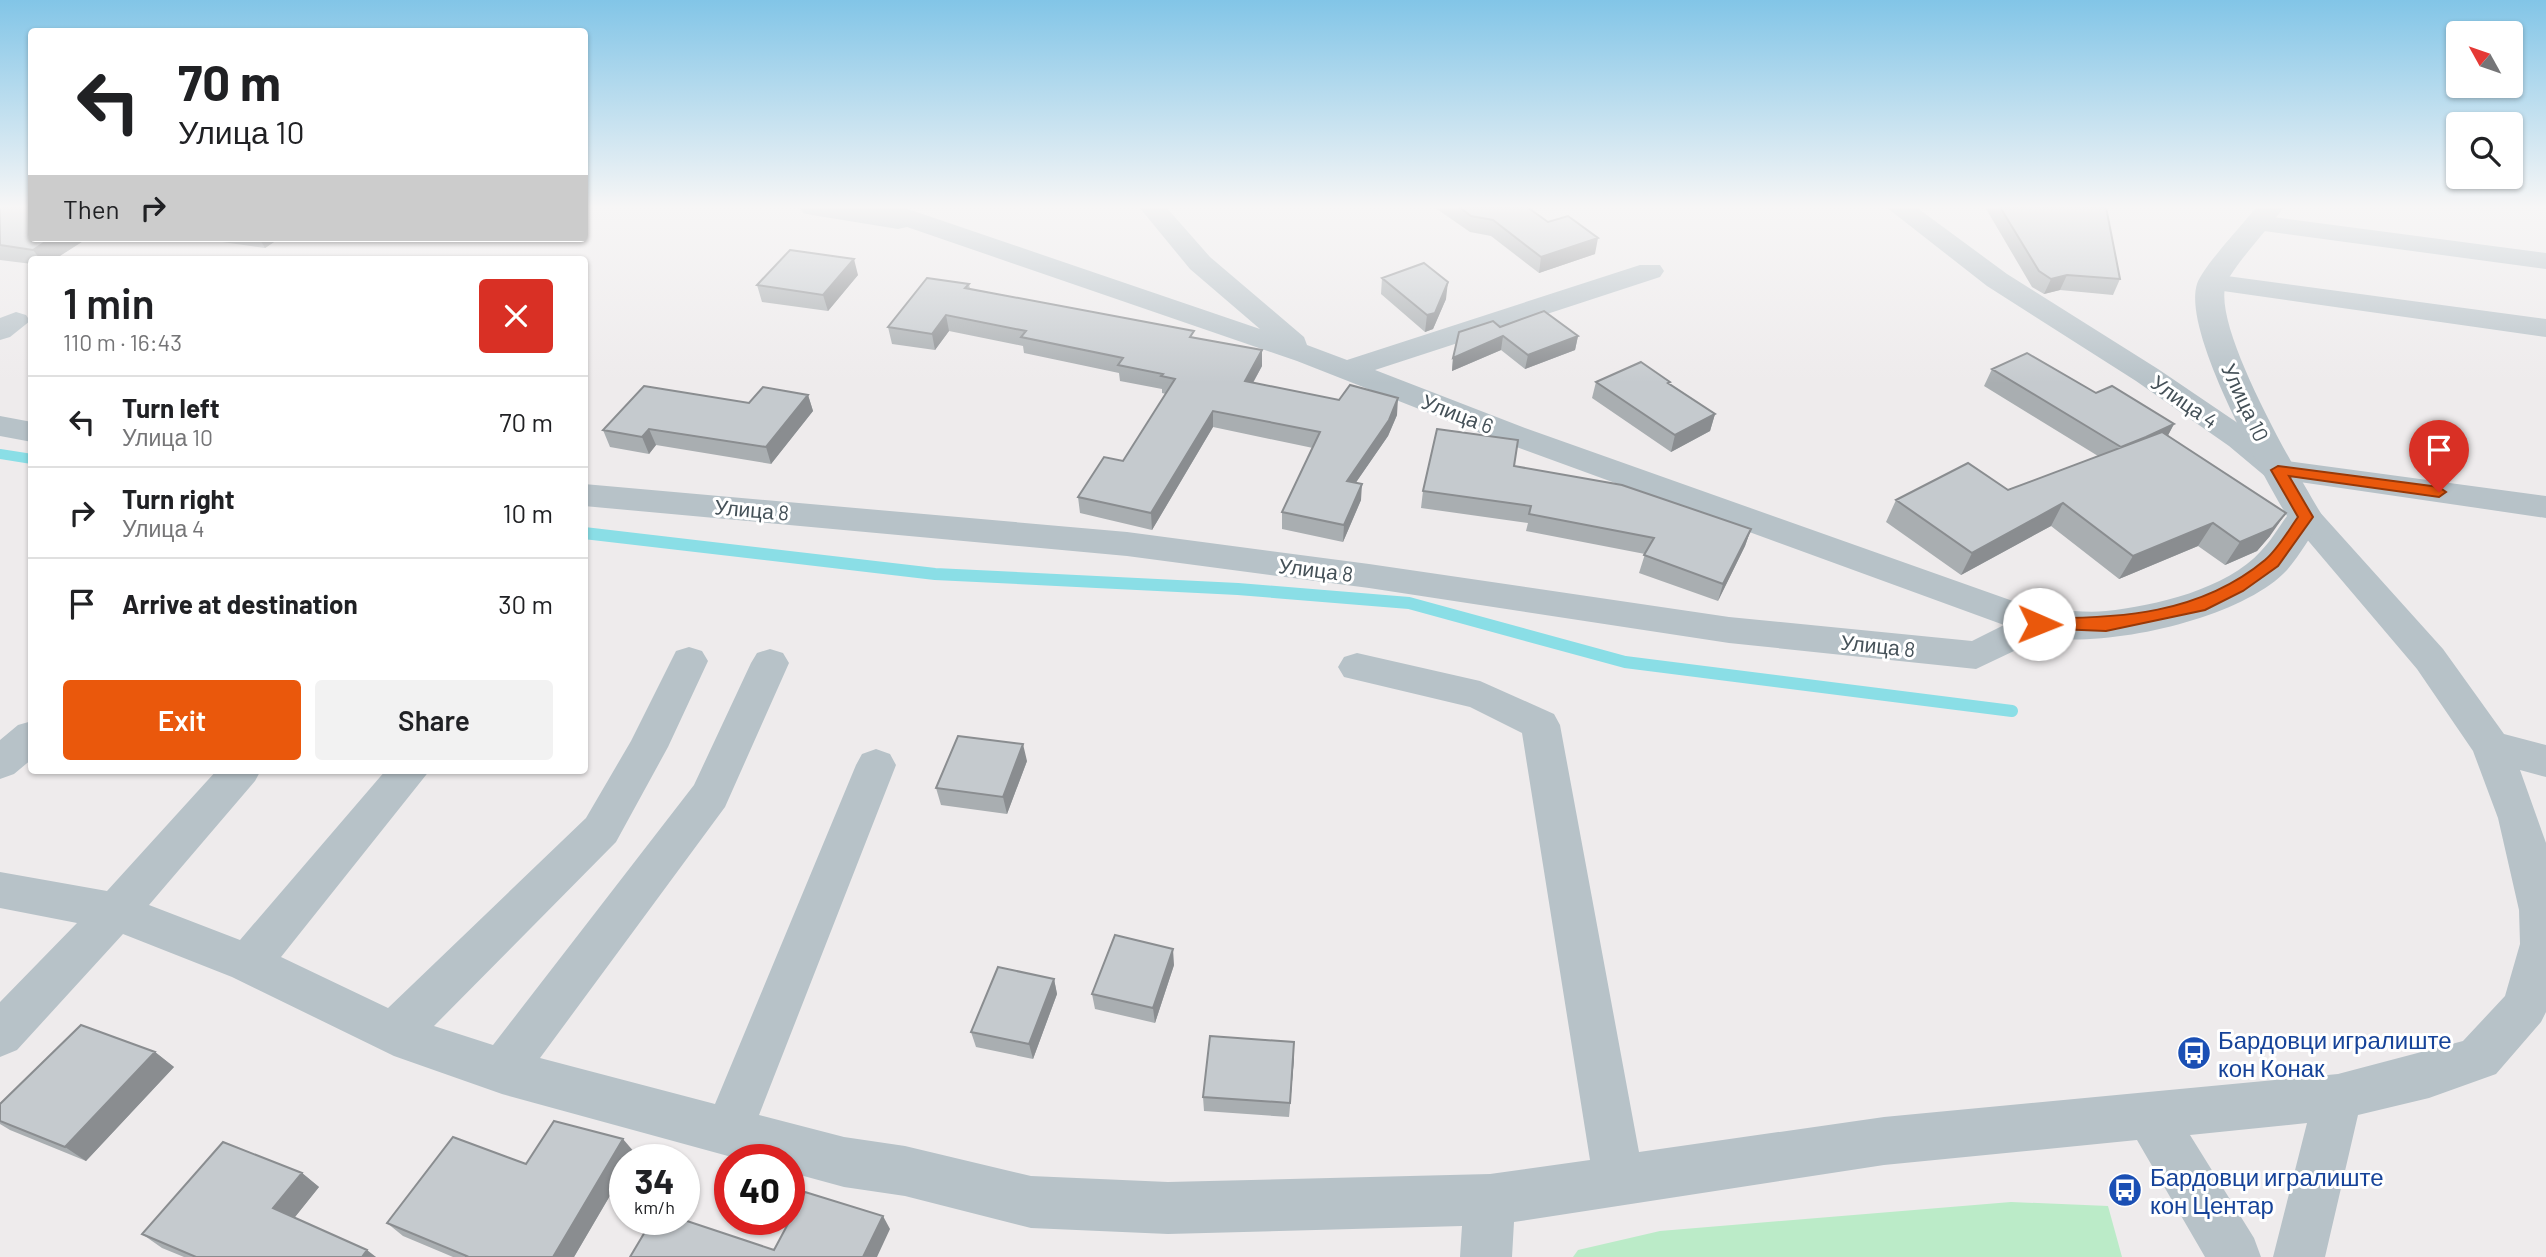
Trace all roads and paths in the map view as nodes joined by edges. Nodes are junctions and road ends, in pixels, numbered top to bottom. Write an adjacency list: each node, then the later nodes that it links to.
1 (1066, 266): 8 (street, Улица 6)
2 (1203, 266): 8 (street)
3 (1977, 266): 12 (street, Улица 4)
4 (2225, 266): 6 (street)
5 (1650, 271): 9 (street)
6 (2212, 282): 7 (street); 12 (street, Улица 10)
7 (2546, 328)
8 (1308, 355): 9 (street, Улица 6)
9 (1345, 370): 16 (street, Улица 6)
10 (0, 426): 11 (street)
11 (28, 431)
12 (2278, 470): 14 (street); 15 (street, Улица 10)
13 (588, 495): 16 (street, Улица 8)
14 (2546, 507)
15 (2305, 517): 16 (street); 21 (street)
16 (2039, 624)
17 (689, 660): 31 (street)
18 (770, 663): 33 (street)
19 (1357, 667): 37 (street)
20 (28, 739): 23 (street)
21 (2491, 746): 22 (street); 29 (street)
22 (2546, 761)
23 (0, 763)
24 (876, 765): 36 (street)
25 (237, 774): 28 (street)
26 (407, 774): 30 (street)
27 (0, 890): 28 (street)
28 (116, 912): 30 (street); 32 (street)
29 (2544, 944): 34 (street)
30 (248, 963): 31 (street)
31 (394, 1034): 33 (street)
32 (0, 1035)
33 (502, 1070): 36 (street)
34 (2338, 1097): 35 (street); 41 (street)
35 (2151, 1117): 37 (street); 40 (street)
36 (728, 1132): 38 (street)
37 (1619, 1180): 38 (street)
38 (1490, 1200): 39 (street)
39 (1486, 1257)
40 (2235, 1257)
41 (2299, 1257)

